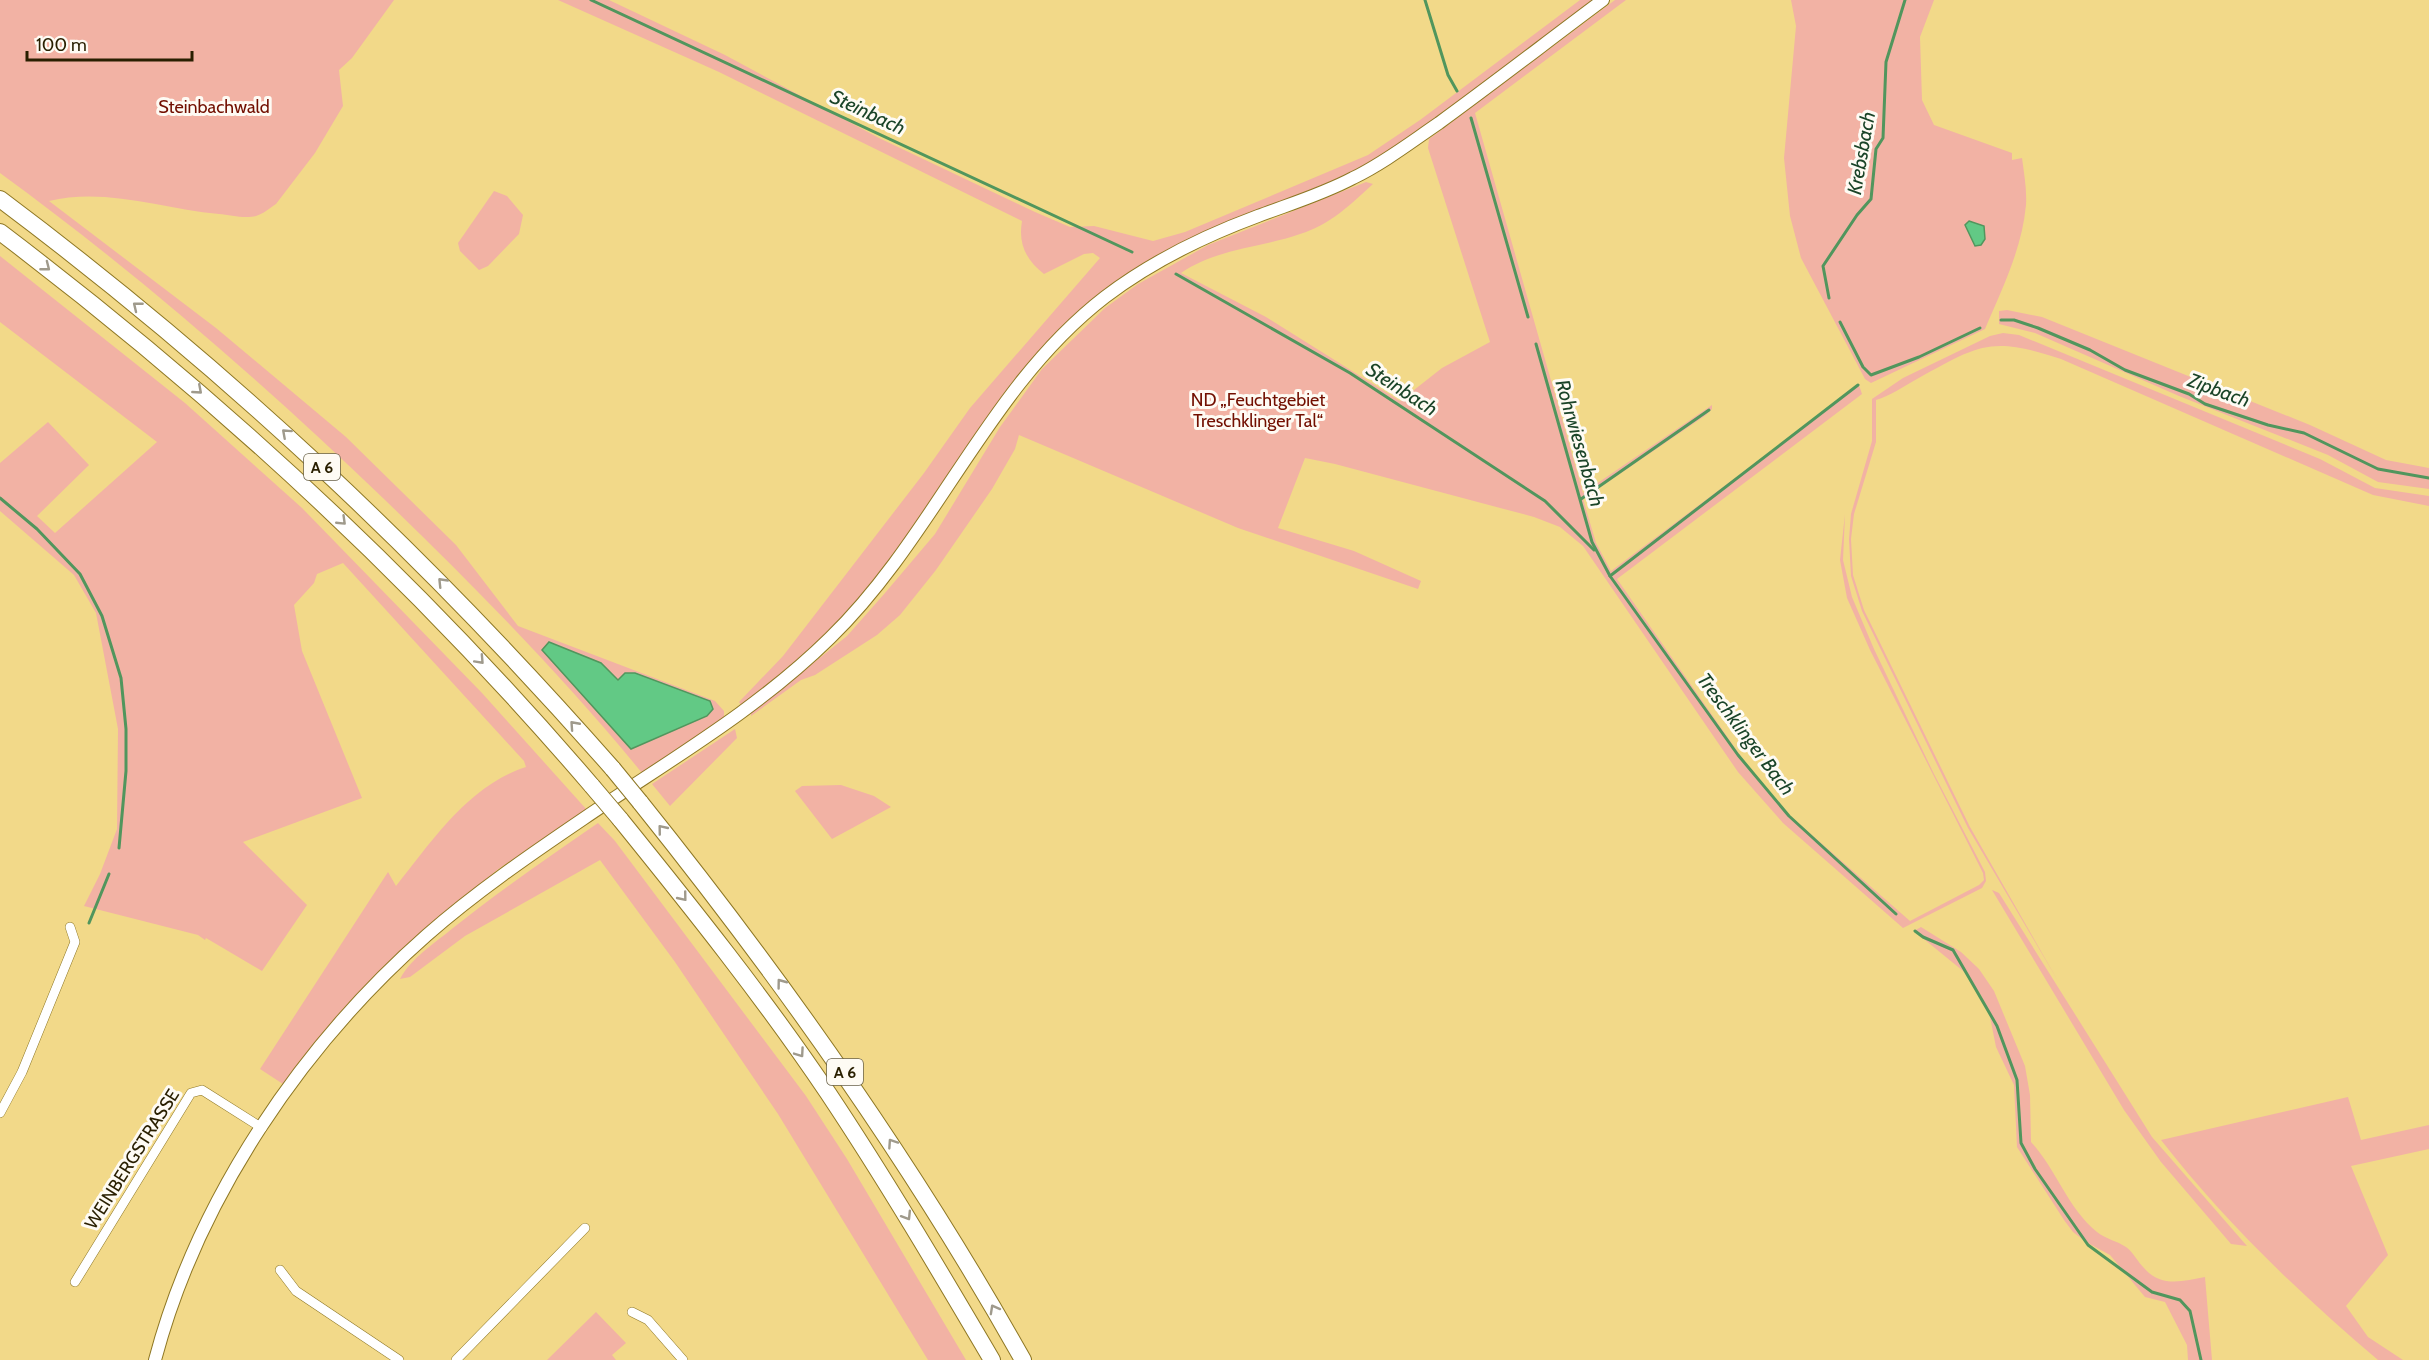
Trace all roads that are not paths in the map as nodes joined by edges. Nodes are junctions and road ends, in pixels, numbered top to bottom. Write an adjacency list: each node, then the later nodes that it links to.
1 (1603, 0): 6 (street)
2 (0, 199): 16 (highway, A 6, one-way to 2, bridge)
3 (0, 232): 15 (highway, A 6, one-way to 15, bridge)
4 (70, 927): 5 (street)
5 (0, 1113)
6 (262, 1128): 9 (street, WEINBERGSTRASSE); 11 (street)
7 (585, 1228): 13 (street)
8 (280, 1270): 12 (street)
9 (75, 1282)
10 (632, 1312): 14 (street)
11 (155, 1360)
12 (399, 1360)
13 (456, 1360)
14 (683, 1360)
15 (992, 1360)
16 (1023, 1360)

